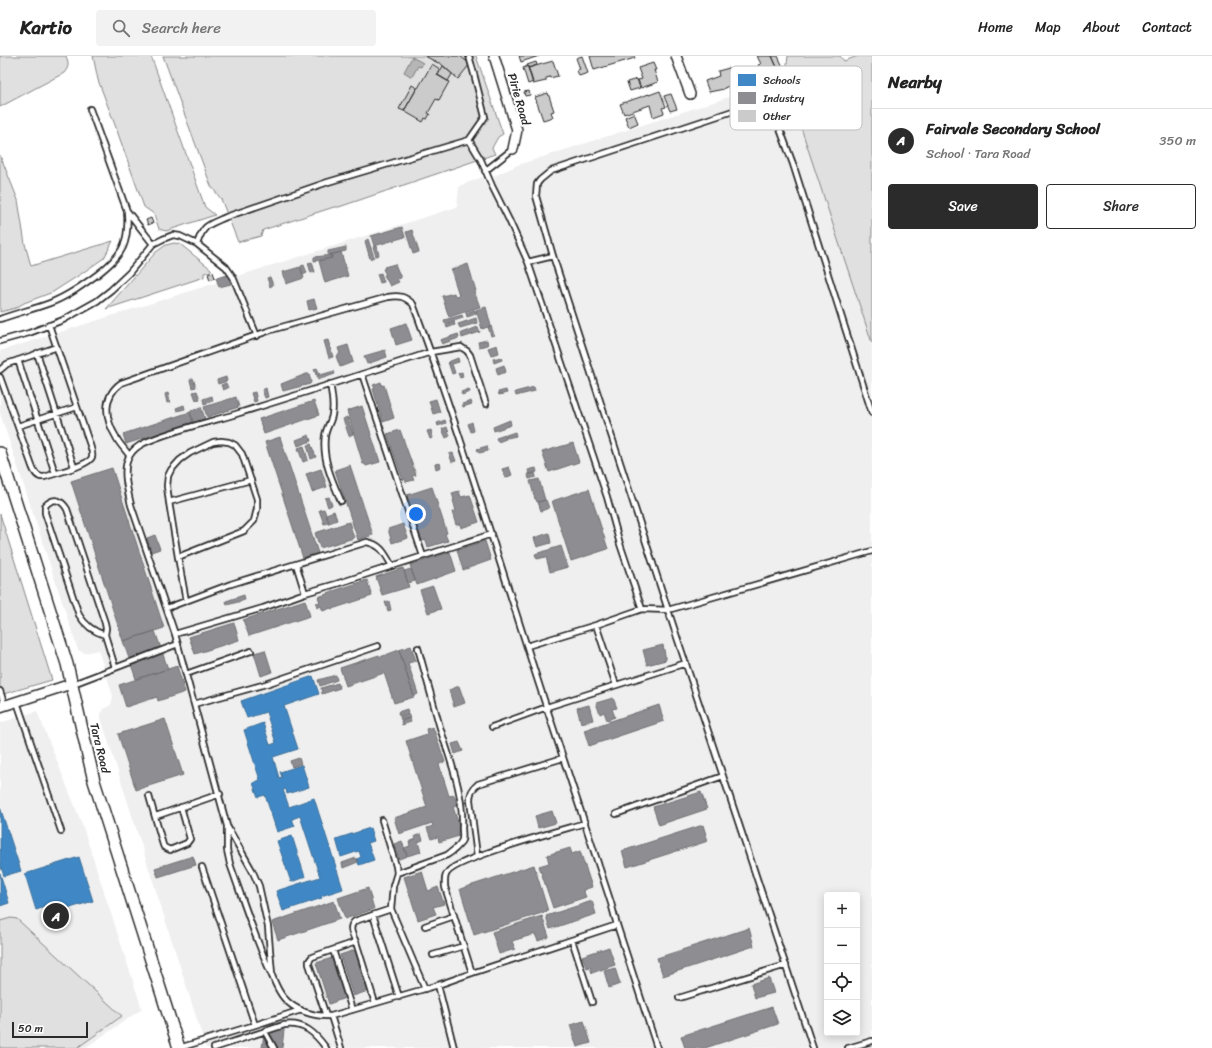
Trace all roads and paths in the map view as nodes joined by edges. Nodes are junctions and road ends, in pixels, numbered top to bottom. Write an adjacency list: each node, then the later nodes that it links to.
1 (469, 56): 8 (lane)
2 (494, 56): 9 (street, Pirie Road)
3 (676, 56): 4 (street)
4 (690, 94)
5 (90, 109): 11 (lane)
6 (730, 112): 14 (lane)
7 (780, 130): 31 (lane)
8 (469, 140): 10 (lane); 13 (lane)
9 (512, 149): 10 (lane)
10 (485, 171): 15 (lane)
11 (128, 211): 12 (lane); 16 (lane)
12 (153, 244): 13 (lane); 17 (lane)
13 (197, 244): 18 (lane)
14 (553, 256): 15 (lane); 51 (lane)
15 (528, 262): 50 (lane)
16 (0, 319)
17 (49, 325): 19 (lane); 20 (lane)
18 (257, 336): 21 (lane); 35 (lane)
19 (0, 341)
20 (57, 347): 22 (lane); 29 (lane)
21 (431, 352): 25 (lane); 28 (lane); 41 (lane)
22 (37, 353): 23 (lane); 30 (lane)
23 (18, 360): 24 (lane); 32 (lane)
24 (0, 370)
25 (362, 374): 27 (lane); 43 (lane)
26 (0, 377): 33 (lane)
27 (330, 384): 35 (lane); 39 (lane)
28 (486, 404)
29 (77, 407): 30 (lane); 36 (lane)
30 (57, 413): 32 (lane); 36 (lane)
31 (872, 413)
32 (38, 420): 33 (lane); 37 (lane)
33 (18, 426): 37 (lane)
34 (0, 453): 63 (street, Tara Road)
35 (129, 455): 49 (lane)
36 (74, 467): 37 (lane)
37 (55, 473)
38 (251, 480): 40 (lane); 40 (lane); 44 (lane)
39 (341, 501)
40 (169, 502): 44 (lane)
41 (492, 534): 43 (lane); 57 (lane)
42 (872, 551): 51 (lane)
43 (423, 556): 46 (lane)
44 (178, 557): 48 (lane)
45 (296, 564): 46 (lane); 47 (lane); 48 (lane)
46 (392, 566): 47 (lane)
47 (305, 593): 53 (lane)
48 (186, 601): 49 (lane)
49 (167, 608): 53 (lane)
50 (642, 609): 51 (lane); 52 (lane)
51 (668, 610): 60 (lane)
52 (596, 626): 57 (lane); 64 (lane)
53 (175, 634): 55 (lane)
54 (105, 635): 54 (lane); 61 (lane)
55 (178, 644): 61 (lane); 62 (lane)
56 (378, 646): 67 (lane)
57 (527, 646): 69 (lane)
58 (418, 648): 84 (lane)
59 (251, 651): 62 (lane)
60 (686, 663): 64 (lane); 72 (lane)
61 (115, 667): 63 (lane)
62 (186, 674): 67 (lane)
63 (71, 684): 66 (street); 110 (street, Tara Road)
64 (616, 685): 69 (lane)
65 (0, 691): 68 (lane)
66 (16, 702): 68 (street); 81 (lane)
67 (194, 704): 73 (lane)
68 (2, 707)
69 (547, 707): 70 (lane); 71 (lane)
70 (492, 727)
71 (563, 758): 79 (lane); 82 (lane)
72 (723, 776): 76 (lane); 95 (lane)
73 (220, 794): 75 (lane); 80 (lane)
74 (149, 796): 77 (lane)
75 (181, 807): 77 (lane); 77 (lane)
76 (616, 814)
77 (156, 816)
78 (382, 820): 84 (lane)
79 (585, 823): 82 (lane); 88 (lane)
80 (228, 826): 97 (lane); 97 (lane)
81 (61, 831)
82 (477, 856): 87 (lane)
83 (202, 867): 107 (lane)
84 (397, 873): 85 (lane)
85 (391, 909): 86 (lane); 99 (lane)
86 (373, 915): 91 (lane); 100 (lane)
87 (454, 916): 89 (lane); 92 (lane)
88 (616, 925): 90 (lane); 116 (lane)
89 (425, 926)
90 (572, 940): 96 (lane); 102 (lane)
91 (356, 942): 93 (lane); 103 (lane)
92 (464, 946): 94 (lane); 96 (lane)
93 (333, 950): 105 (lane); 106 (lane)
94 (433, 956)
95 (786, 965): 101 (lane); 117 (lane)
96 (472, 972): 98 (lane)
97 (272, 974): 104 (lane)
98 (438, 985): 99 (lane); 115 (lane)
99 (425, 989): 100 (lane)
100 (399, 996): 103 (lane)
101 (679, 998)
102 (592, 1002)
103 (375, 1003): 105 (lane)
104 (301, 1010): 106 (lane); 107 (lane)
105 (352, 1010): 106 (lane)
106 (329, 1016): 114 (lane)
107 (254, 1025): 110 (lane)
108 (265, 1032): 111 (lane); 112 (lane); 113 (lane)
109 (872, 1041): 118 (lane)
110 (179, 1048)
111 (214, 1048)
112 (274, 1048)
113 (326, 1048)
114 (341, 1048)
115 (454, 1048)
116 (657, 1048)
117 (813, 1048)
118 (848, 1048)

